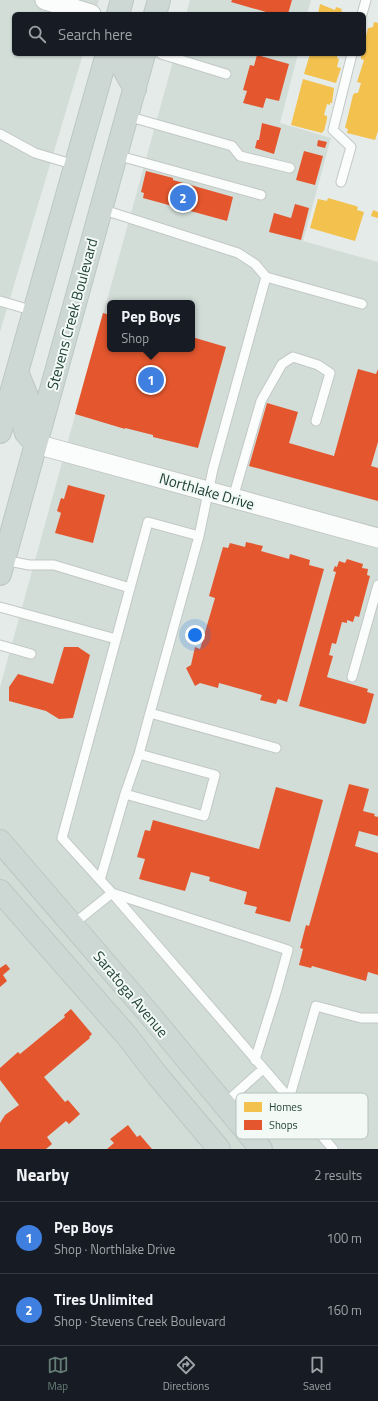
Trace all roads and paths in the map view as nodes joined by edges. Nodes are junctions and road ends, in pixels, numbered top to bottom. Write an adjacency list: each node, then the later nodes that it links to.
1 (45, 0): 5 (street)
2 (122, 0): 6 (main road)
3 (159, 0): 7 (main road)
4 (366, 0): 8 (lane)
5 (84, 12)
6 (119, 12)
7 (156, 12)
8 (363, 12)
9 (106, 56): 19 (main road)
10 (122, 56): 15 (main road)
11 (143, 56): 15 (main road, Stevens Creek Boulevard)
12 (168, 56): 14 (lane)
13 (352, 56): 21 (lane)
14 (226, 74)
15 (135, 89): 16 (main road, Stevens Creek Boulevard)
16 (127, 116): 18 (main road, Stevens Creek Boulevard); 20 (lane)
17 (0, 134): 19 (lane)
18 (116, 155): 22 (lane); 23 (main road, Stevens Creek Boulevard)
19 (76, 165): 27 (main road)
20 (290, 168)
21 (341, 182)
22 (261, 195)
23 (101, 209): 24 (lane); 31 (main road, Stevens Creek Boulevard)
24 (266, 277): 26 (lane); 32 (lane)
25 (0, 301): 27 (lane)
26 (362, 304)
27 (34, 311): 28 (main road)
28 (17, 372): 30 (main road); 31 (main road)
29 (316, 421): 33 (lane)
30 (0, 432)
31 (36, 444): 32 (street, Northlake Drive); 36 (main road, Stevens Creek Boulevard)
32 (209, 491): 33 (street, Northlake Drive); 34 (lane)
33 (233, 498): 35 (street, Northlake Drive)
34 (199, 536): 38 (lane); 44 (lane)
35 (378, 538)
36 (2, 567): 38 (lane)
37 (378, 585): 43 (lane)
38 (130, 588): 40 (lane)
39 (0, 607): 40 (lane)
40 (116, 639): 49 (lane)
41 (0, 645): 42 (lane)
42 (31, 654)
43 (352, 676)
44 (150, 713): 45 (lane); 46 (lane)
45 (276, 748)
46 (139, 754): 47 (lane); 47 (lane)
47 (125, 794): 49 (lane)
48 (0, 841): 52 (main road, Saratoga Avenue)
49 (100, 880): 50 (lane)
50 (112, 893): 52 (lane); 54 (lane); 54 (lane)
51 (2, 895): 60 (main road, Saratoga Avenue)
52 (72, 925): 61 (main road, Saratoga Avenue)
53 (378, 1018): 58 (lane)
54 (255, 1060): 55 (lane)
55 (263, 1070): 56 (lane); 57 (lane)
56 (237, 1093)
57 (284, 1093)
58 (291, 1093)
59 (236, 1094): 61 (lane)
60 (176, 1098): 61 (main road); 66 (main road, Saratoga Avenue)
61 (224, 1104): 62 (main road, Saratoga Avenue)
62 (236, 1119)
63 (253, 1139): 67 (main road, Saratoga Avenue)
64 (321, 1139): 65 (lane)
65 (327, 1147)
66 (219, 1149)
67 (261, 1149)

